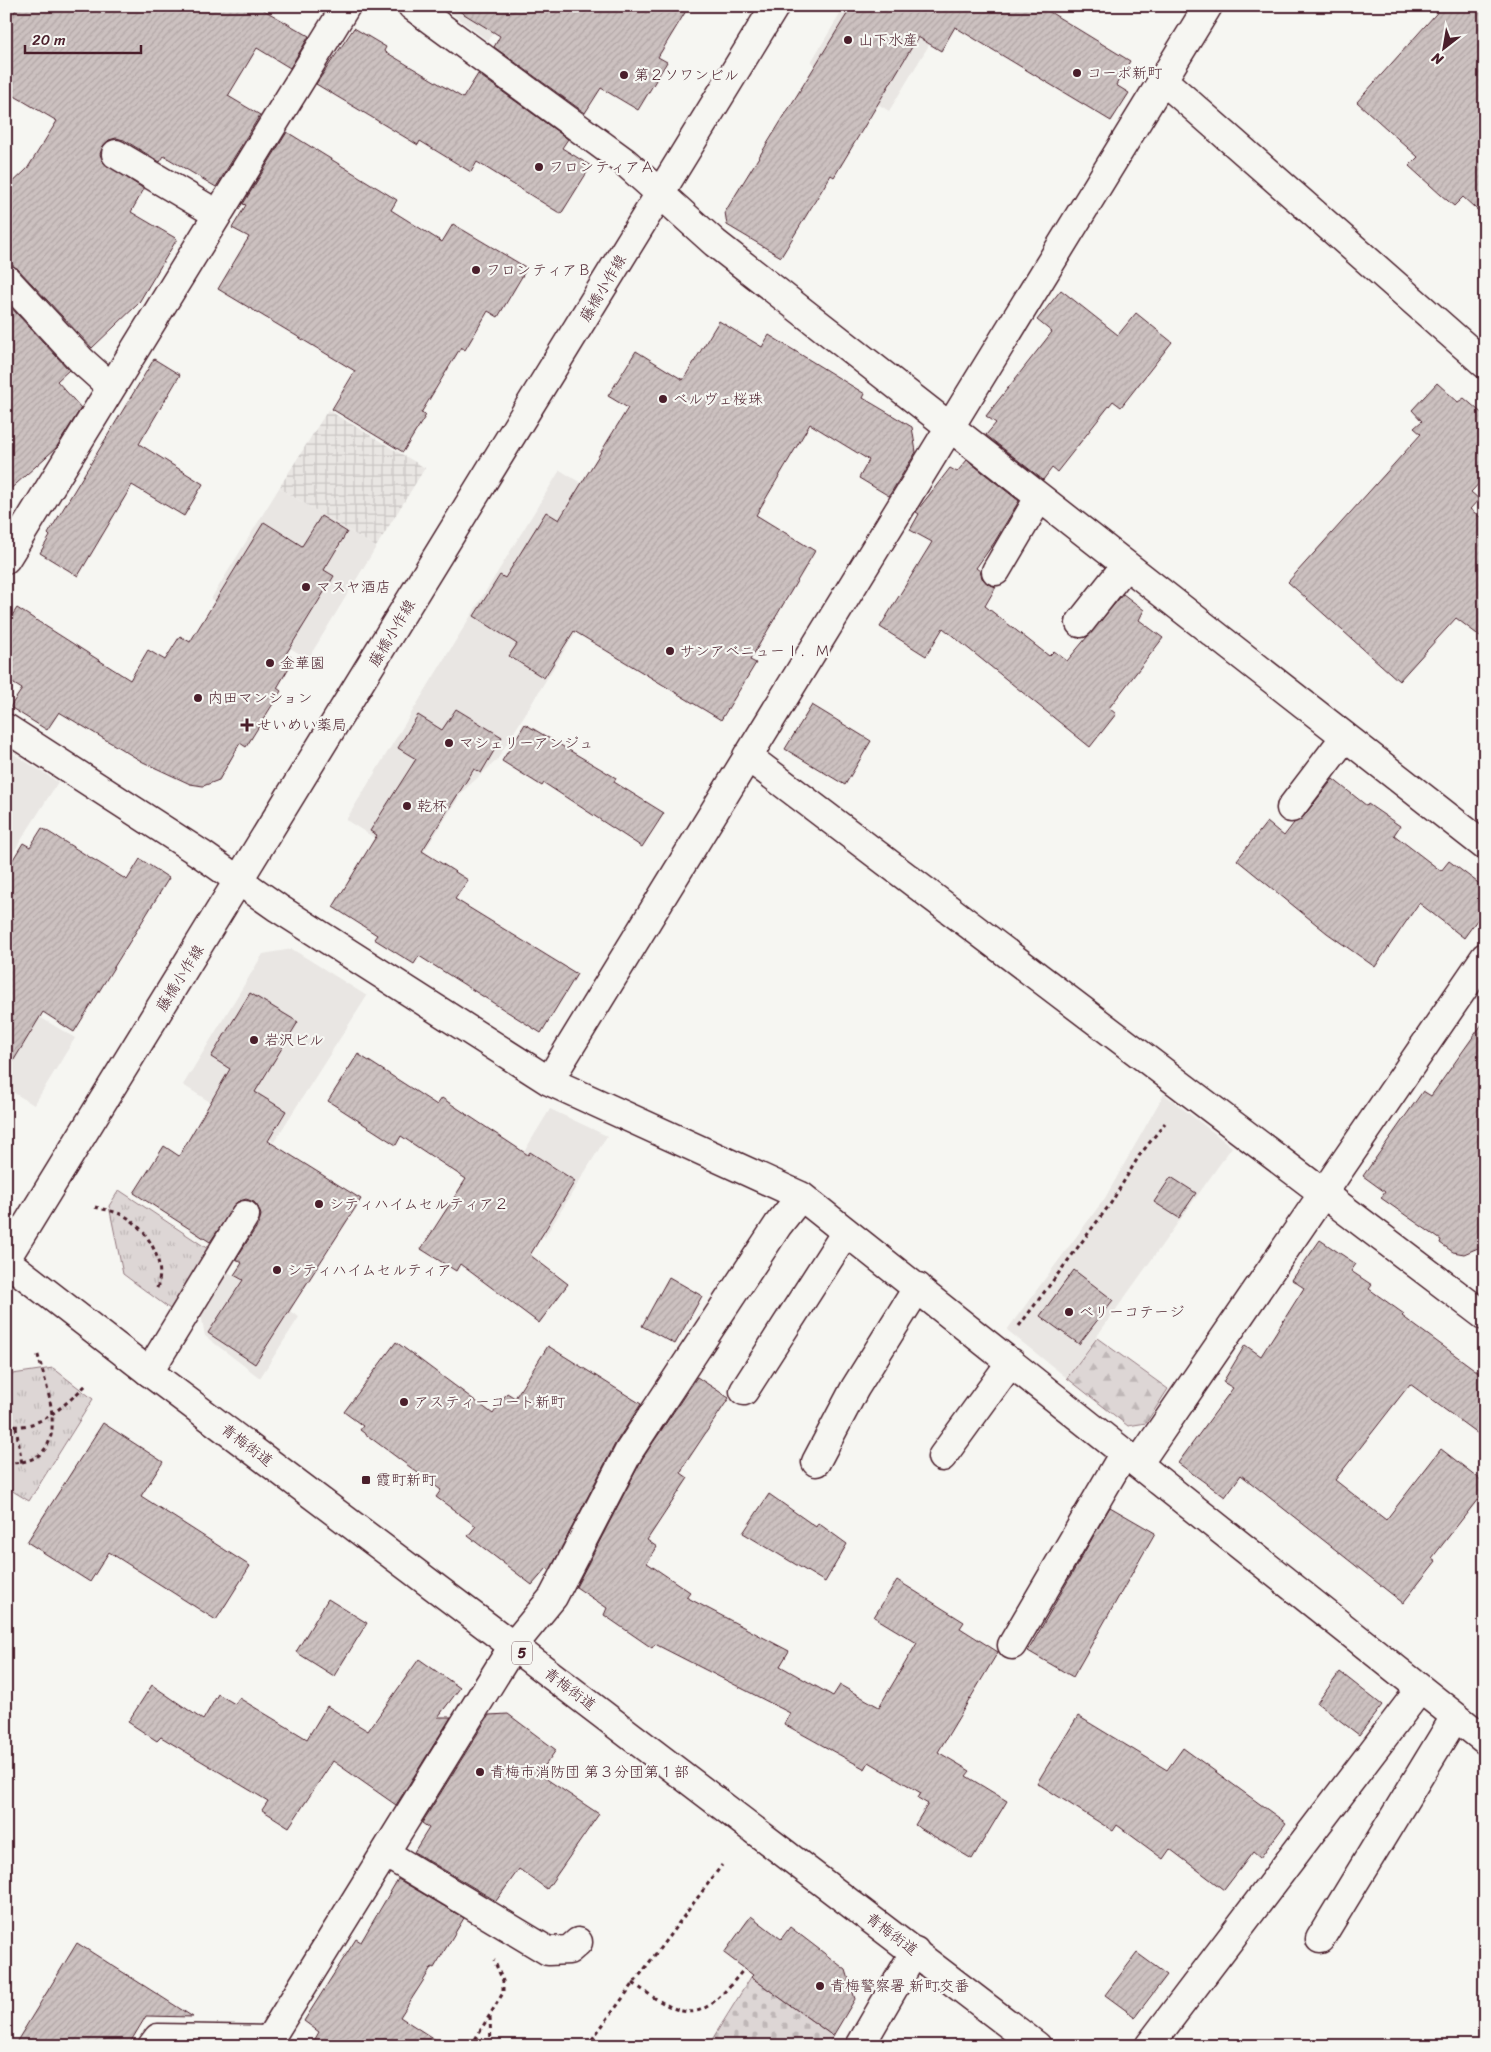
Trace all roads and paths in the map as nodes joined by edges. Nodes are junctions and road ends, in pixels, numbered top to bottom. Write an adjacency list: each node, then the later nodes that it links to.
1 (346, 6): 8 (street)
2 (412, 6): 7 (street)
3 (775, 6): 7 (street, 藤橋小作線)
4 (1208, 6): 5 (street)
5 (1163, 80): 10 (street); 12 (street)
6 (116, 154): 8 (street)
7 (660, 194): 12 (street); 23 (street, 藤橋小作線)
8 (217, 214): 11 (street)
9 (6, 280): 11 (street)
10 (1485, 364)
11 (111, 387): 14 (street)
12 (949, 427): 13 (street); 20 (street)
13 (1039, 498): 15 (street); 16 (street)
14 (6, 559)
15 (1126, 565): 17 (street); 19 (street)
16 (996, 570)
17 (1080, 624)
18 (6, 728): 23 (street)
19 (1345, 736): 21 (street); 22 (street)
20 (747, 756): 25 (street); 27 (street)
21 (1291, 808)
22 (1485, 846)
23 (240, 881): 25 (street); 32 (street, 藤橋小作線)
24 (1485, 957): 27 (street)
25 (549, 1081): 28 (street)
26 (1165, 1123): 37 (path)
27 (1325, 1193): 35 (street); 45 (street)
28 (800, 1196): 31 (street); 50 (street)
29 (95, 1207): 34 (path)
30 (245, 1215): 38 (street)
31 (846, 1232): 33 (street); 40 (street)
32 (6, 1260): 38 (street, 青梅街道 / 5)
33 (918, 1287): 37 (street); 46 (street)
34 (153, 1296)
35 (1485, 1316)
36 (37, 1352): 41 (path)
37 (1005, 1358): 44 (street); 45 (street)
38 (149, 1372): 50 (street, 青梅街道 / 5)
39 (87, 1384): 41 (path)
40 (744, 1391)
41 (53, 1411): 43 (path); 48 (path)
42 (6, 1425): 43 (path)
43 (16, 1427): 48 (path)
44 (942, 1457)
45 (1131, 1458): 49 (street); 51 (street)
46 (816, 1462)
47 (6, 1463): 48 (path)
48 (22, 1464)
49 (1012, 1645)
50 (513, 1646): 54 (street); 59 (street, 青梅街道 / 5)
51 (1420, 1689): 52 (street); 70 (street)
52 (1455, 1717): 53 (street); 57 (street)
53 (1485, 1740)
54 (385, 1853): 56 (street); 63 (street)
55 (722, 1865): 61 (path)
56 (501, 1923): 58 (street); 62 (path)
57 (1320, 1939)
58 (578, 1942)
59 (915, 1951): 68 (street); 69 (street, 青梅街道 / 5)
60 (744, 1969): 61 (path)
61 (633, 1983): 67 (path)
62 (490, 2014): 65 (path); 66 (path)
63 (268, 2043): 64 (street)
64 (152, 2046)
65 (471, 2046)
66 (491, 2046)
67 (587, 2046)
68 (860, 2046)
69 (1038, 2046)
70 (1149, 2046)

